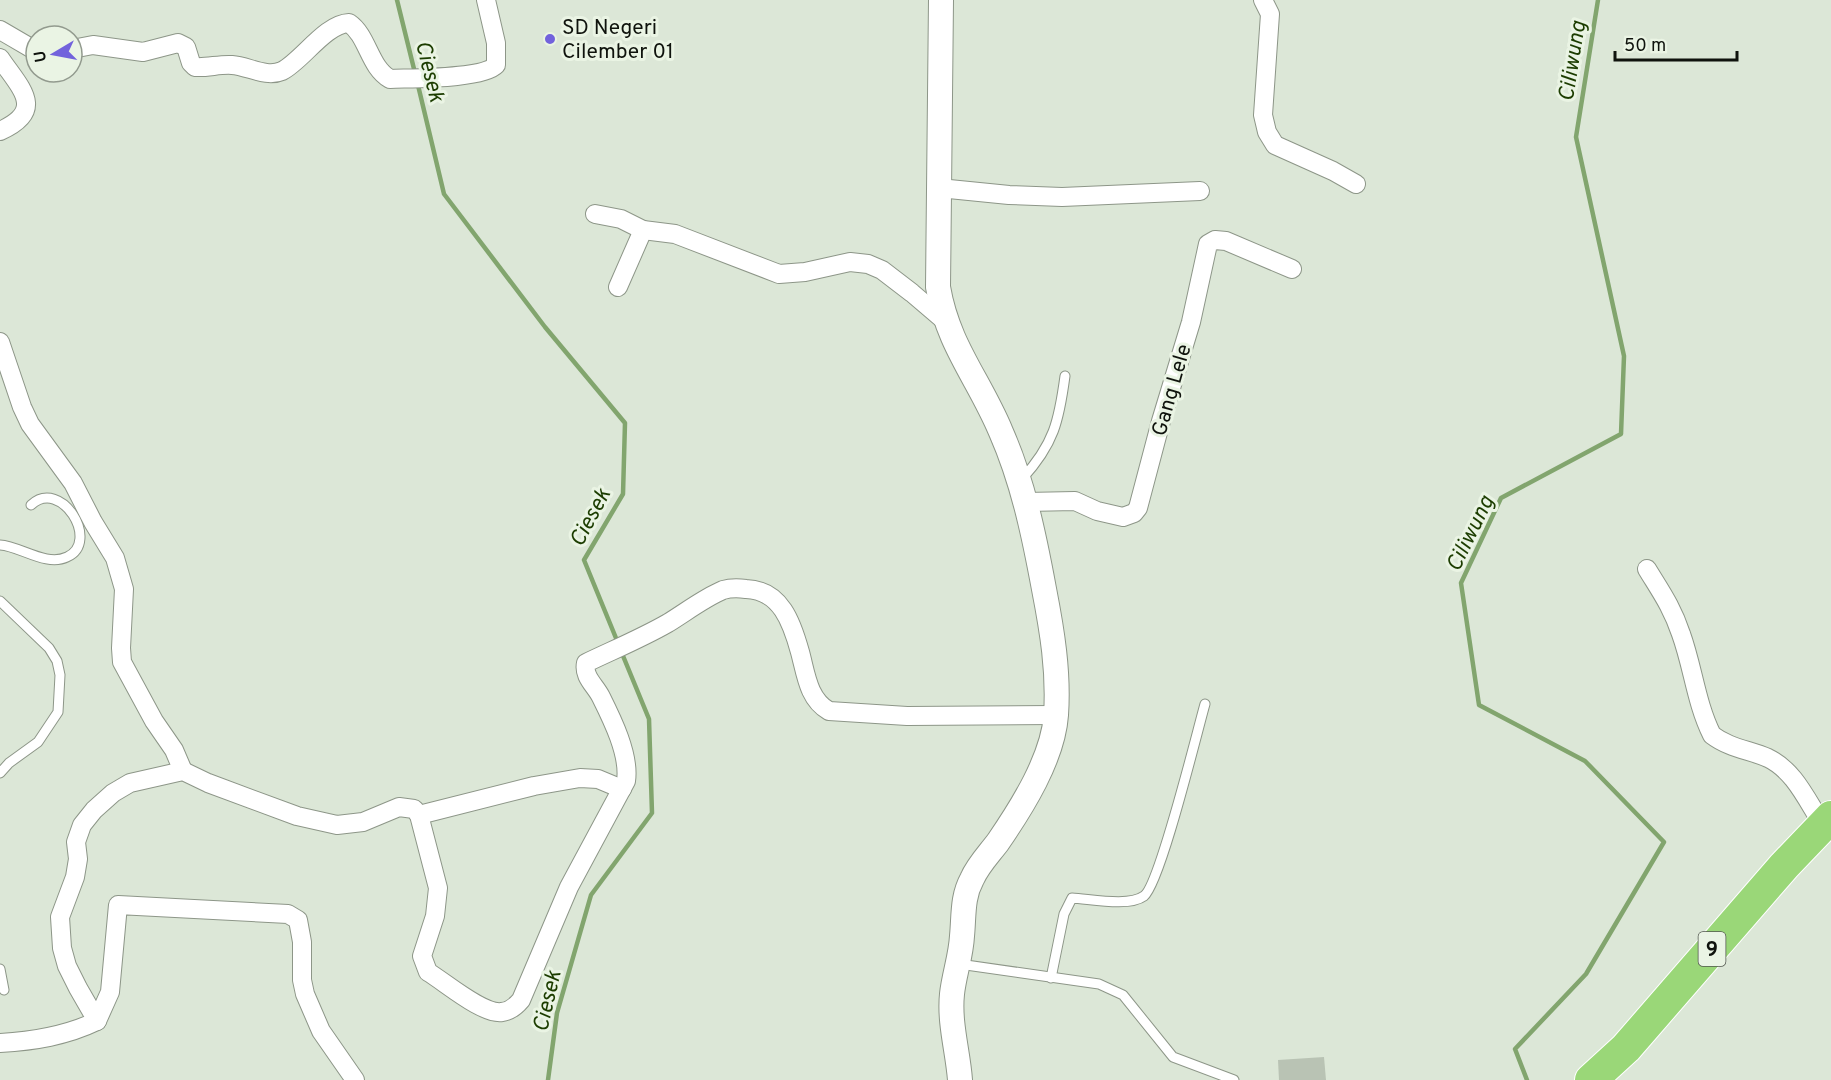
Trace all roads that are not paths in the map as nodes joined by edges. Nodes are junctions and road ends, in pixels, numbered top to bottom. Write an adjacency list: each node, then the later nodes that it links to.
1 (486, 0): 6 (street)
2 (941, 0): 10 (street)
3 (1263, 0): 9 (street)
4 (0, 30): 5 (street)
5 (24, 44)
6 (84, 47)
7 (0, 58): 8 (street)
8 (0, 131)
9 (1356, 184)
10 (939, 188): 11 (street); 16 (street)
11 (1200, 191)
12 (596, 214): 13 (street)
13 (643, 230): 15 (street); 16 (street)
14 (1292, 269): 19 (street, Gang Lele)
15 (618, 287)
16 (946, 322): 19 (street)
17 (0, 342): 26 (street)
18 (1065, 376): 19 (lane)
19 (1023, 491): 25 (street)
20 (31, 505): 21 (lane)
21 (0, 545)
22 (1647, 569): 30 (street)
23 (0, 601): 27 (lane)
24 (1204, 704): 33 (lane)
25 (1056, 714): 28 (street); 31 (street)
26 (183, 771): 29 (street); 35 (street)
27 (0, 773)
28 (622, 789): 29 (street); 29 (street)
29 (419, 815)
30 (1827, 821): 40 (highway, 9)
31 (958, 963): 33 (lane); 38 (street)
32 (0, 969): 34 (lane)
33 (1051, 978): 39 (lane)
34 (4, 990)
35 (97, 1021): 36 (street); 37 (street)
36 (0, 1043)
37 (355, 1080)
38 (960, 1080)
39 (1234, 1080)
40 (1591, 1080)

